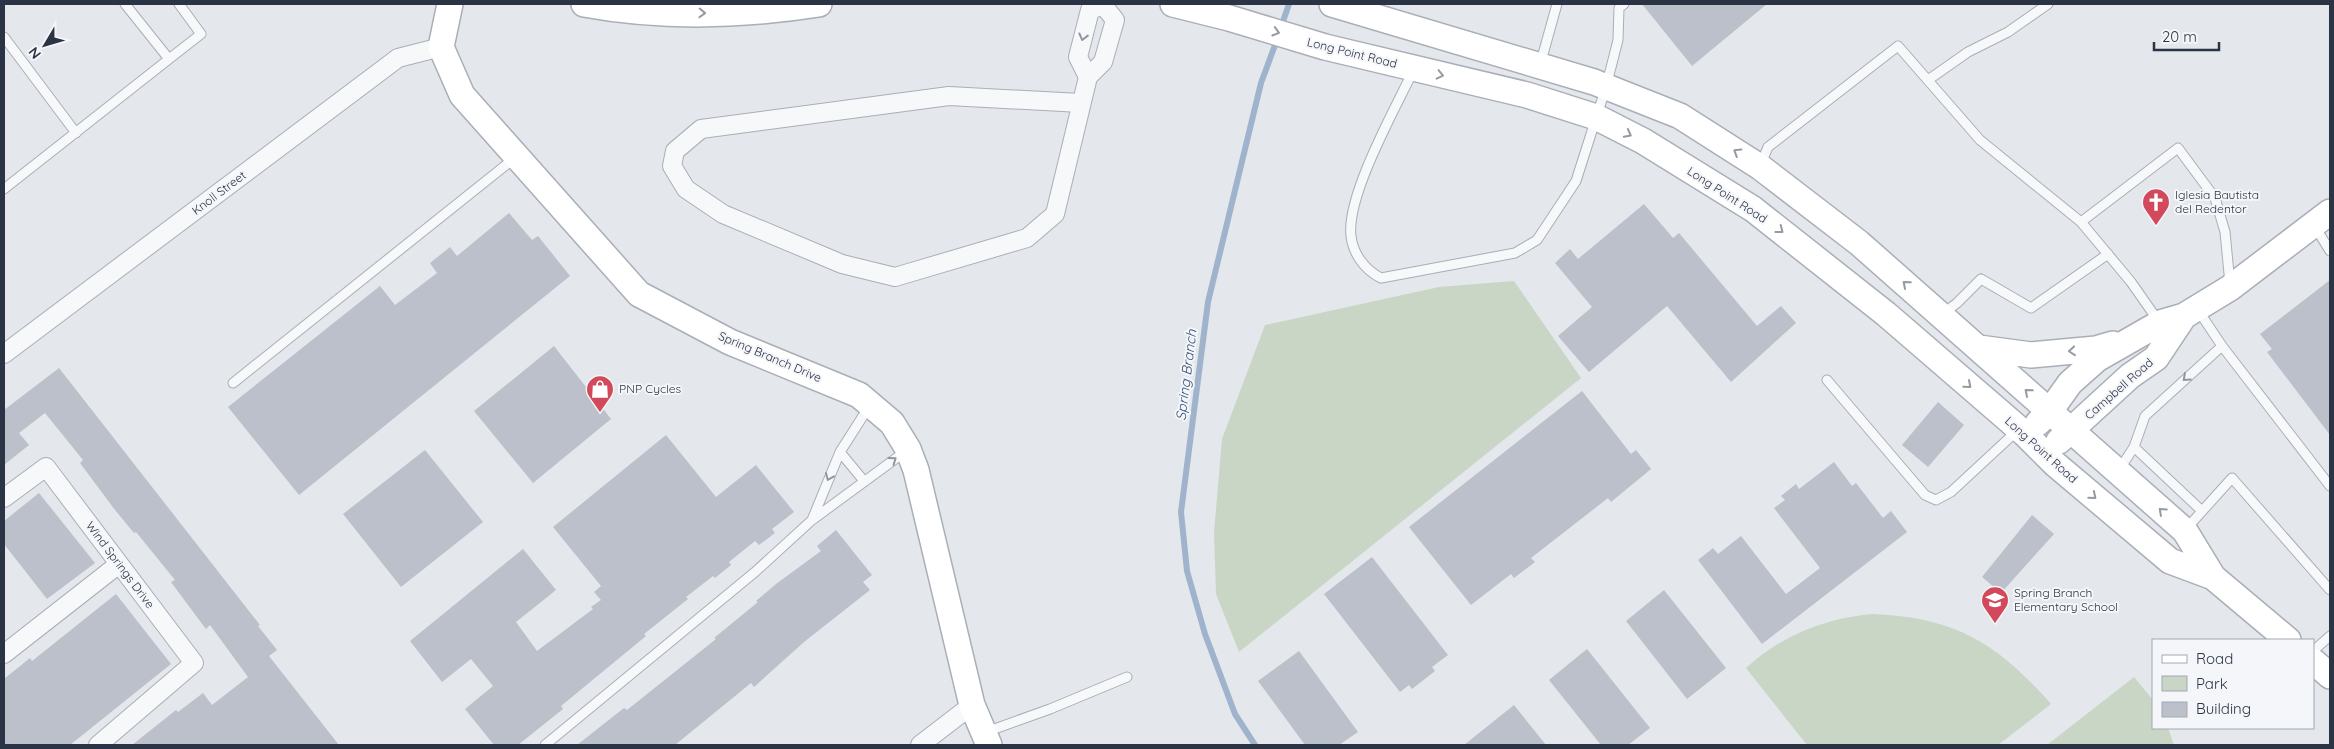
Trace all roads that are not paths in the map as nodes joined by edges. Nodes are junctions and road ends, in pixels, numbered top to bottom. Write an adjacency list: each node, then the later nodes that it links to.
1 (126, 4): 14 (lane)
2 (179, 4): 14 (lane)
3 (450, 4): 13 (main road)
4 (584, 4): 5 (main road, one-way to 5)
5 (819, 4)
6 (1173, 4): 16 (main road, Long Point Road, one-way to 16)
7 (1335, 4): 15 (main road, Long Point Road)
8 (1558, 4): 15 (lane)
9 (1624, 4): 19 (lane)
10 (2048, 4): 18 (lane)
11 (1104, 5): 17 (street); 17 (street, one-way to 17)
12 (4, 37): 22 (lane)
13 (441, 47): 23 (main road, Spring Branch Drive); 37 (street, Knoll Street)
14 (169, 59): 22 (lane)
15 (1540, 65): 19 (main road, Long Point Road)
16 (1414, 68): 21 (main road, Long Point Road, one-way to 21); 21 (lane)
17 (1088, 77): 20 (street)
18 (1928, 80): 24 (lane); 27 (lane)
19 (1606, 87): 21 (lane); 24 (main road, Long Point Road, one-way to 19)
20 (1081, 102): 20 (street)
21 (1596, 117): 43 (main road, Long Point Road, one-way to 43)
22 (76, 133): 25 (lane)
23 (516, 156): 39 (lane); 40 (main road, Spring Branch Drive)
24 (1760, 167): 32 (main road, Long Point Road, one-way to 24)
25 (4, 189)
26 (2322, 218): 28 (lane); 30 (main road, Campbell Road)
27 (2081, 222): 29 (lane); 30 (lane)
28 (2330, 251)
29 (2108, 254): 32 (lane); 33 (lane)
30 (2230, 288): 31 (main road, Campbell Road)
31 (2191, 312): 33 (main road, Campbell Road); 35 (lane); 42 (main road, Campbell Road)
32 (1941, 315): 36 (main road, Long Point Road)
33 (2160, 323): 34 (main road, Campbell Road)
34 (2137, 337): 36 (main road, one-way to 36); 41 (main road, Campbell Road)
35 (2222, 346): 44 (lane, one-way to 44); 50 (lane)
36 (1979, 348): 41 (main road, Long Point Road, one-way to 36)
37 (4, 354)
38 (1827, 380): 43 (lane)
39 (233, 383)
40 (870, 404): 45 (main road, Spring Branch Drive); 46 (lane)
41 (2050, 411): 42 (main road, Long Point Road); 43 (main road, Campbell Road)
42 (2072, 430): 47 (main road, Campbell Road); 48 (main road, Long Point Road)
43 (2022, 432): 47 (main road, Long Point Road)
44 (2134, 447): 48 (lane); 52 (lane)
45 (908, 449): 49 (lane, one-way to 45); 65 (main road, Spring Branch Drive)
46 (840, 452): 49 (lane); 53 (lane, one-way to 53)
47 (2043, 453): 56 (main road, Long Point Road, one-way to 56)
48 (2118, 472): 54 (main road, Long Point Road, one-way to 48)
49 (864, 481): 53 (lane)
50 (2330, 486)
51 (4, 498): 55 (street, Wind Springs Drive)
52 (2202, 511): 54 (lane); 57 (lane)
53 (812, 520): 67 (lane)
54 (2185, 531): 56 (main road, Long Point Road)
55 (119, 564): 61 (street); 68 (street, Wind Springs Drive)
56 (2213, 577): 59 (main road, Long Point Road)
57 (2330, 590)
58 (2330, 636): 60 (lane)
59 (2287, 639)
60 (2314, 650)
61 (4, 654)
62 (2314, 662): 63 (main road)
63 (2330, 676)
64 (1127, 677): 66 (lane)
65 (972, 705): 66 (main road, Spring Branch Drive); 69 (street)
66 (986, 739)
67 (549, 744)
68 (98, 745)
69 (920, 745)

